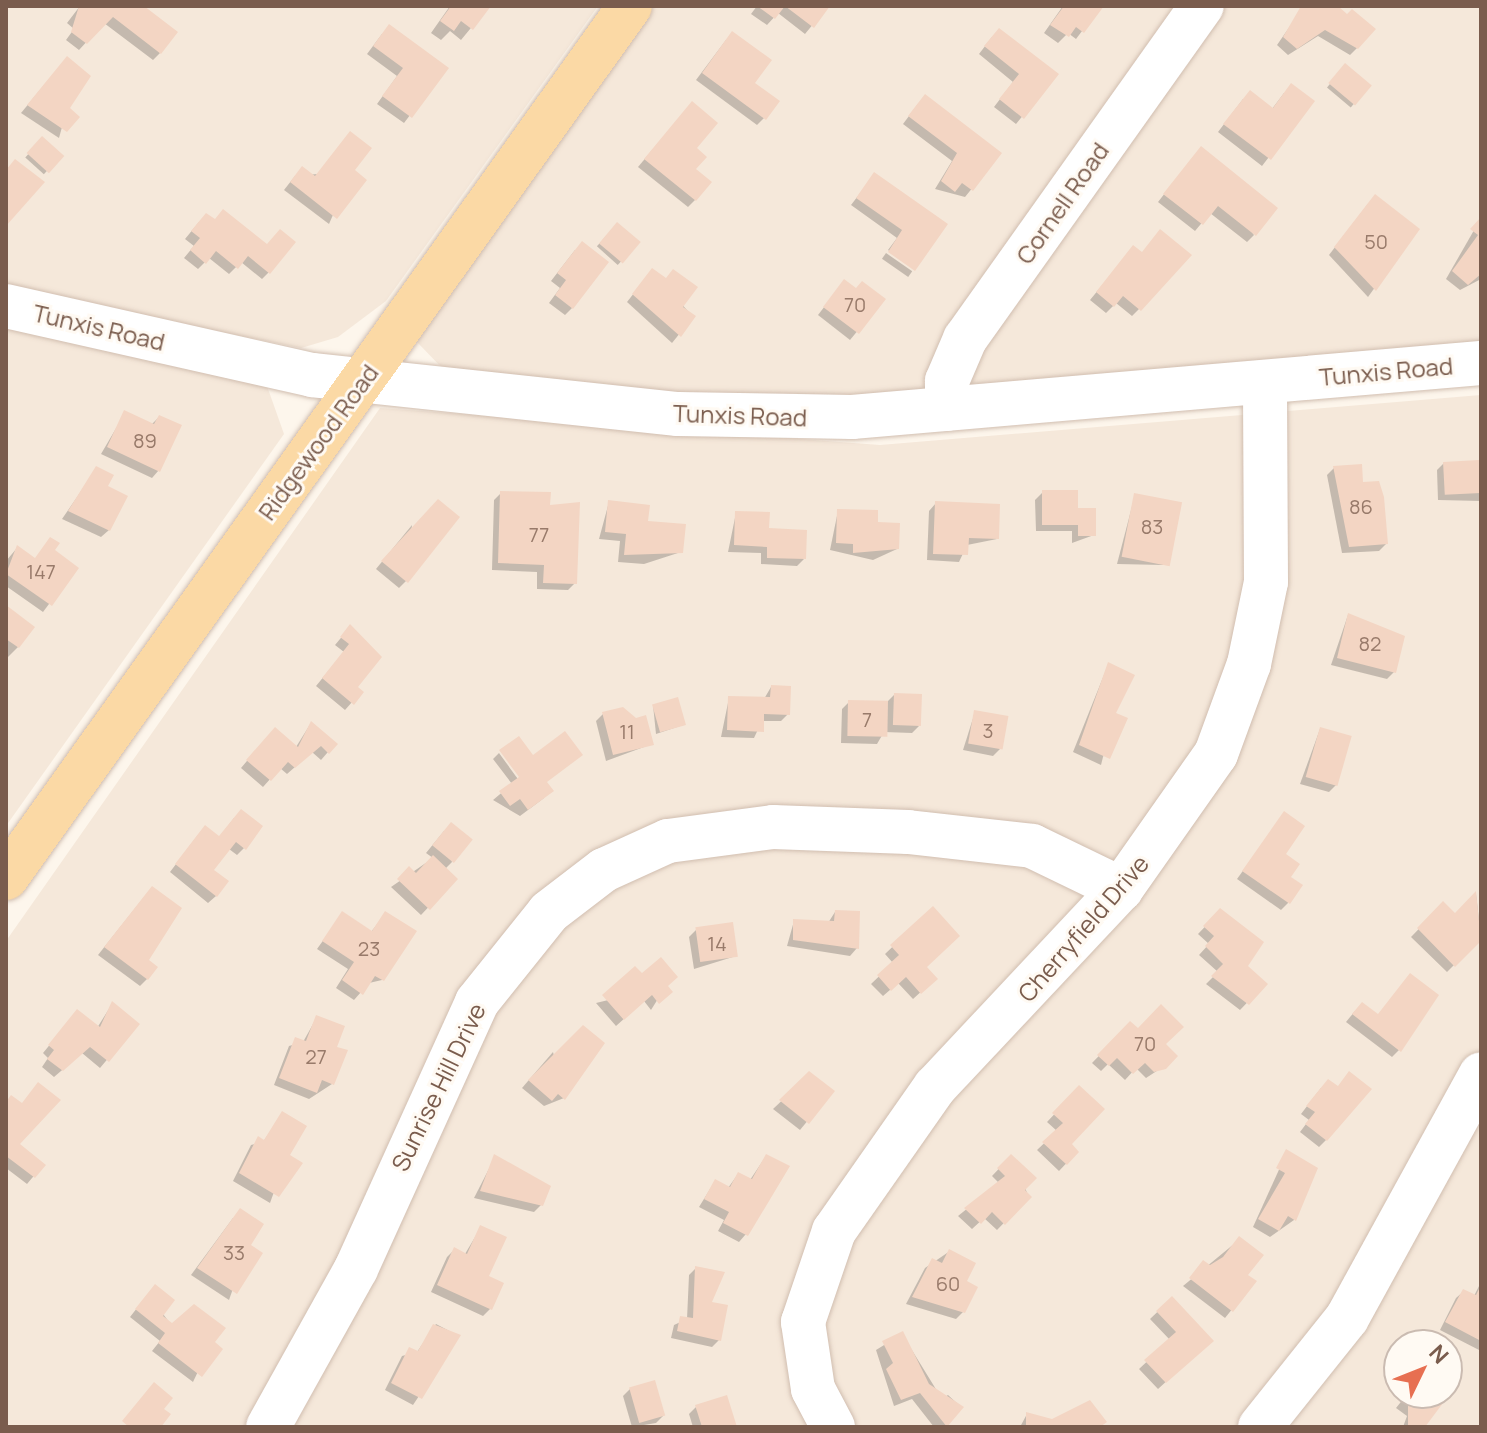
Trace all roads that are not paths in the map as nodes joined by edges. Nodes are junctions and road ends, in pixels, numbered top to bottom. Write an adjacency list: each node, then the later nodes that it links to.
1 (630, 6): 5 (main road, Ridgewood Road)
2 (1202, 6): 7 (street, Cornell Road)
3 (6, 306): 5 (street, Tunxis Road)
4 (1481, 363): 6 (street, Tunxis Road)
5 (362, 379): 7 (street, Tunxis Road); 8 (main road, Ridgewood Road)
6 (1265, 382): 7 (street, Tunxis Road); 9 (street, Cherryfield Drive)
7 (947, 409)
8 (6, 878)
9 (1121, 889): 11 (street, Sunrise Hill Drive); 12 (street, Cherryfield Drive)
10 (1481, 1074): 13 (street)
11 (268, 1427)
12 (833, 1427)
13 (1260, 1427)

